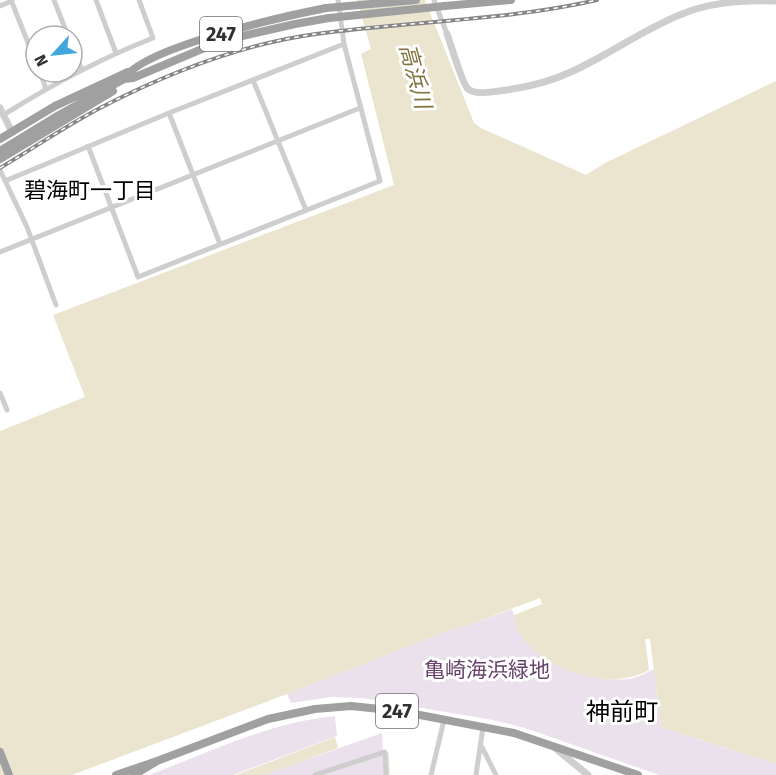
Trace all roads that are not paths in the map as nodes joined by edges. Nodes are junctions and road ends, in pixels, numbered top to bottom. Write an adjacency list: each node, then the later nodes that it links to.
1 (12, 0): 10 (street); 12 (street)
2 (54, 0): 11 (street)
3 (96, 0): 15 (street)
4 (139, 0): 15 (street)
5 (338, 0): 14 (street)
6 (416, 0): 17 (highway, 247, bridge)
7 (434, 0): 13 (street)
8 (511, 0): 17 (highway, 247, bridge)
9 (776, 1): 13 (street)
10 (0, 6)
11 (63, 24)
12 (24, 32)
13 (447, 34)
14 (344, 45): 18 (street); 23 (street)
15 (116, 53): 16 (street)
16 (84, 69)
17 (128, 76): 26 (highway, 247); 30 (highway, 247); 31 (highway, 247)
18 (253, 80): 25 (street); 28 (street)
19 (44, 84): 21 (street)
20 (55, 84): 21 (street)
21 (46, 89): 24 (street)
22 (0, 108): 26 (street)
23 (360, 108): 28 (street); 36 (street)
24 (8, 112)
25 (169, 113): 29 (street); 33 (street)
26 (12, 132): 27 (highway, 247)
27 (0, 139)
28 (278, 141): 33 (street); 36 (street)
29 (88, 146): 34 (street); 35 (street)
30 (0, 151)
31 (0, 159)
32 (0, 170): 34 (street)
33 (193, 173): 35 (street); 38 (street)
34 (5, 182): 37 (street)
35 (110, 206): 37 (street); 38 (street)
36 (306, 210): 38 (street)
37 (32, 240): 39 (street); 40 (street)
38 (220, 244)
39 (0, 252)
40 (56, 305)
41 (0, 393): 42 (street)
42 (7, 410)
43 (444, 720): 44 (highway, 247); 48 (highway, 247); 54 (street)
44 (483, 727): 45 (highway, 247); 46 (street)
45 (553, 746): 57 (street); 58 (highway, 247)
46 (482, 747): 55 (street); 56 (street)
47 (0, 752): 49 (highway)
48 (157, 761): 50 (highway, 247); 51 (highway, 247)
49 (9, 775)
50 (116, 775)
51 (134, 775)
52 (315, 775): 53 (street)
53 (386, 775)
54 (430, 775)
55 (476, 775)
56 (496, 775)
57 (588, 775)
58 (638, 775)

